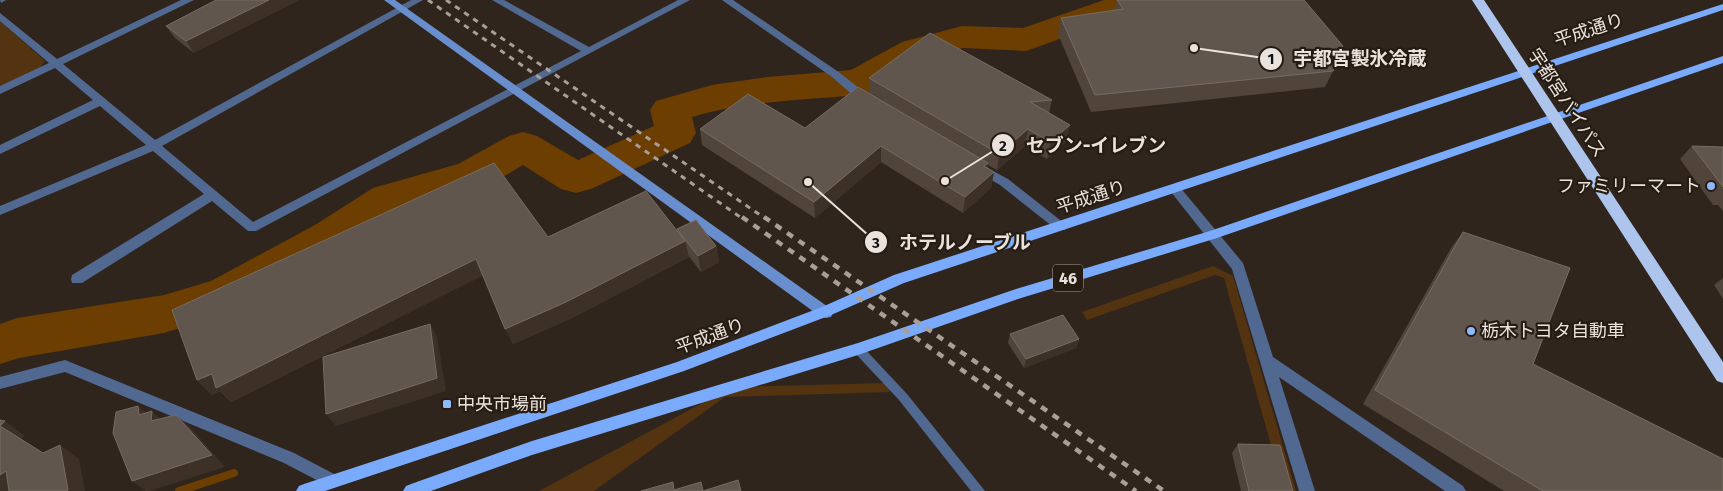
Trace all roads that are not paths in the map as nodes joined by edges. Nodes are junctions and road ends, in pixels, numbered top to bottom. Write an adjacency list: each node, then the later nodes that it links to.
1 (189, 0): 13 (street)
2 (390, 0): 9 (street)
3 (418, 0): 9 (street)
4 (497, 0): 11 (street)
5 (685, 0): 11 (street)
6 (727, 0): 18 (street)
7 (1478, 0): 14 (highway, 宇都宮バイパス)
8 (1723, 7): 14 (main road, 平成通り)
9 (402, 9): 15 (street); 20 (street)
10 (0, 16): 13 (street)
11 (587, 50): 15 (street)
12 (1723, 59): 19 (main road, 46)
13 (56, 64): 16 (street); 17 (street)
14 (1524, 71): 19 (highway, 宇都宮バイパス); 23 (main road, 平成通り)
15 (514, 89): 24 (street); 29 (street)
16 (0, 90)
17 (100, 101): 20 (street); 21 (street)
18 (879, 108)
19 (1554, 118): 27 (main road, 46); 32 (highway, 宇都宮バイパス)
20 (153, 146): 24 (street); 25 (street)
21 (0, 150)
22 (971, 162): 26 (street)
23 (1175, 189): 26 (main road, 平成通り); 27 (street)
24 (212, 195): 28 (street)
25 (0, 211)
26 (1061, 226): 29 (main road, 平成通り)
27 (1213, 236): 30 (main road, 46); 31 (street)
28 (77, 279)
29 (826, 313): 34 (main road, 平成通り)
30 (858, 349): 36 (main road, 46); 37 (lane)
31 (1267, 361): 38 (street); 39 (street)
32 (1723, 376)
33 (0, 383): 34 (street)
34 (333, 481): 35 (main road, 平成通り)
35 (304, 491)
36 (411, 491)
37 (979, 491)
38 (1307, 491)
39 (1458, 491)

